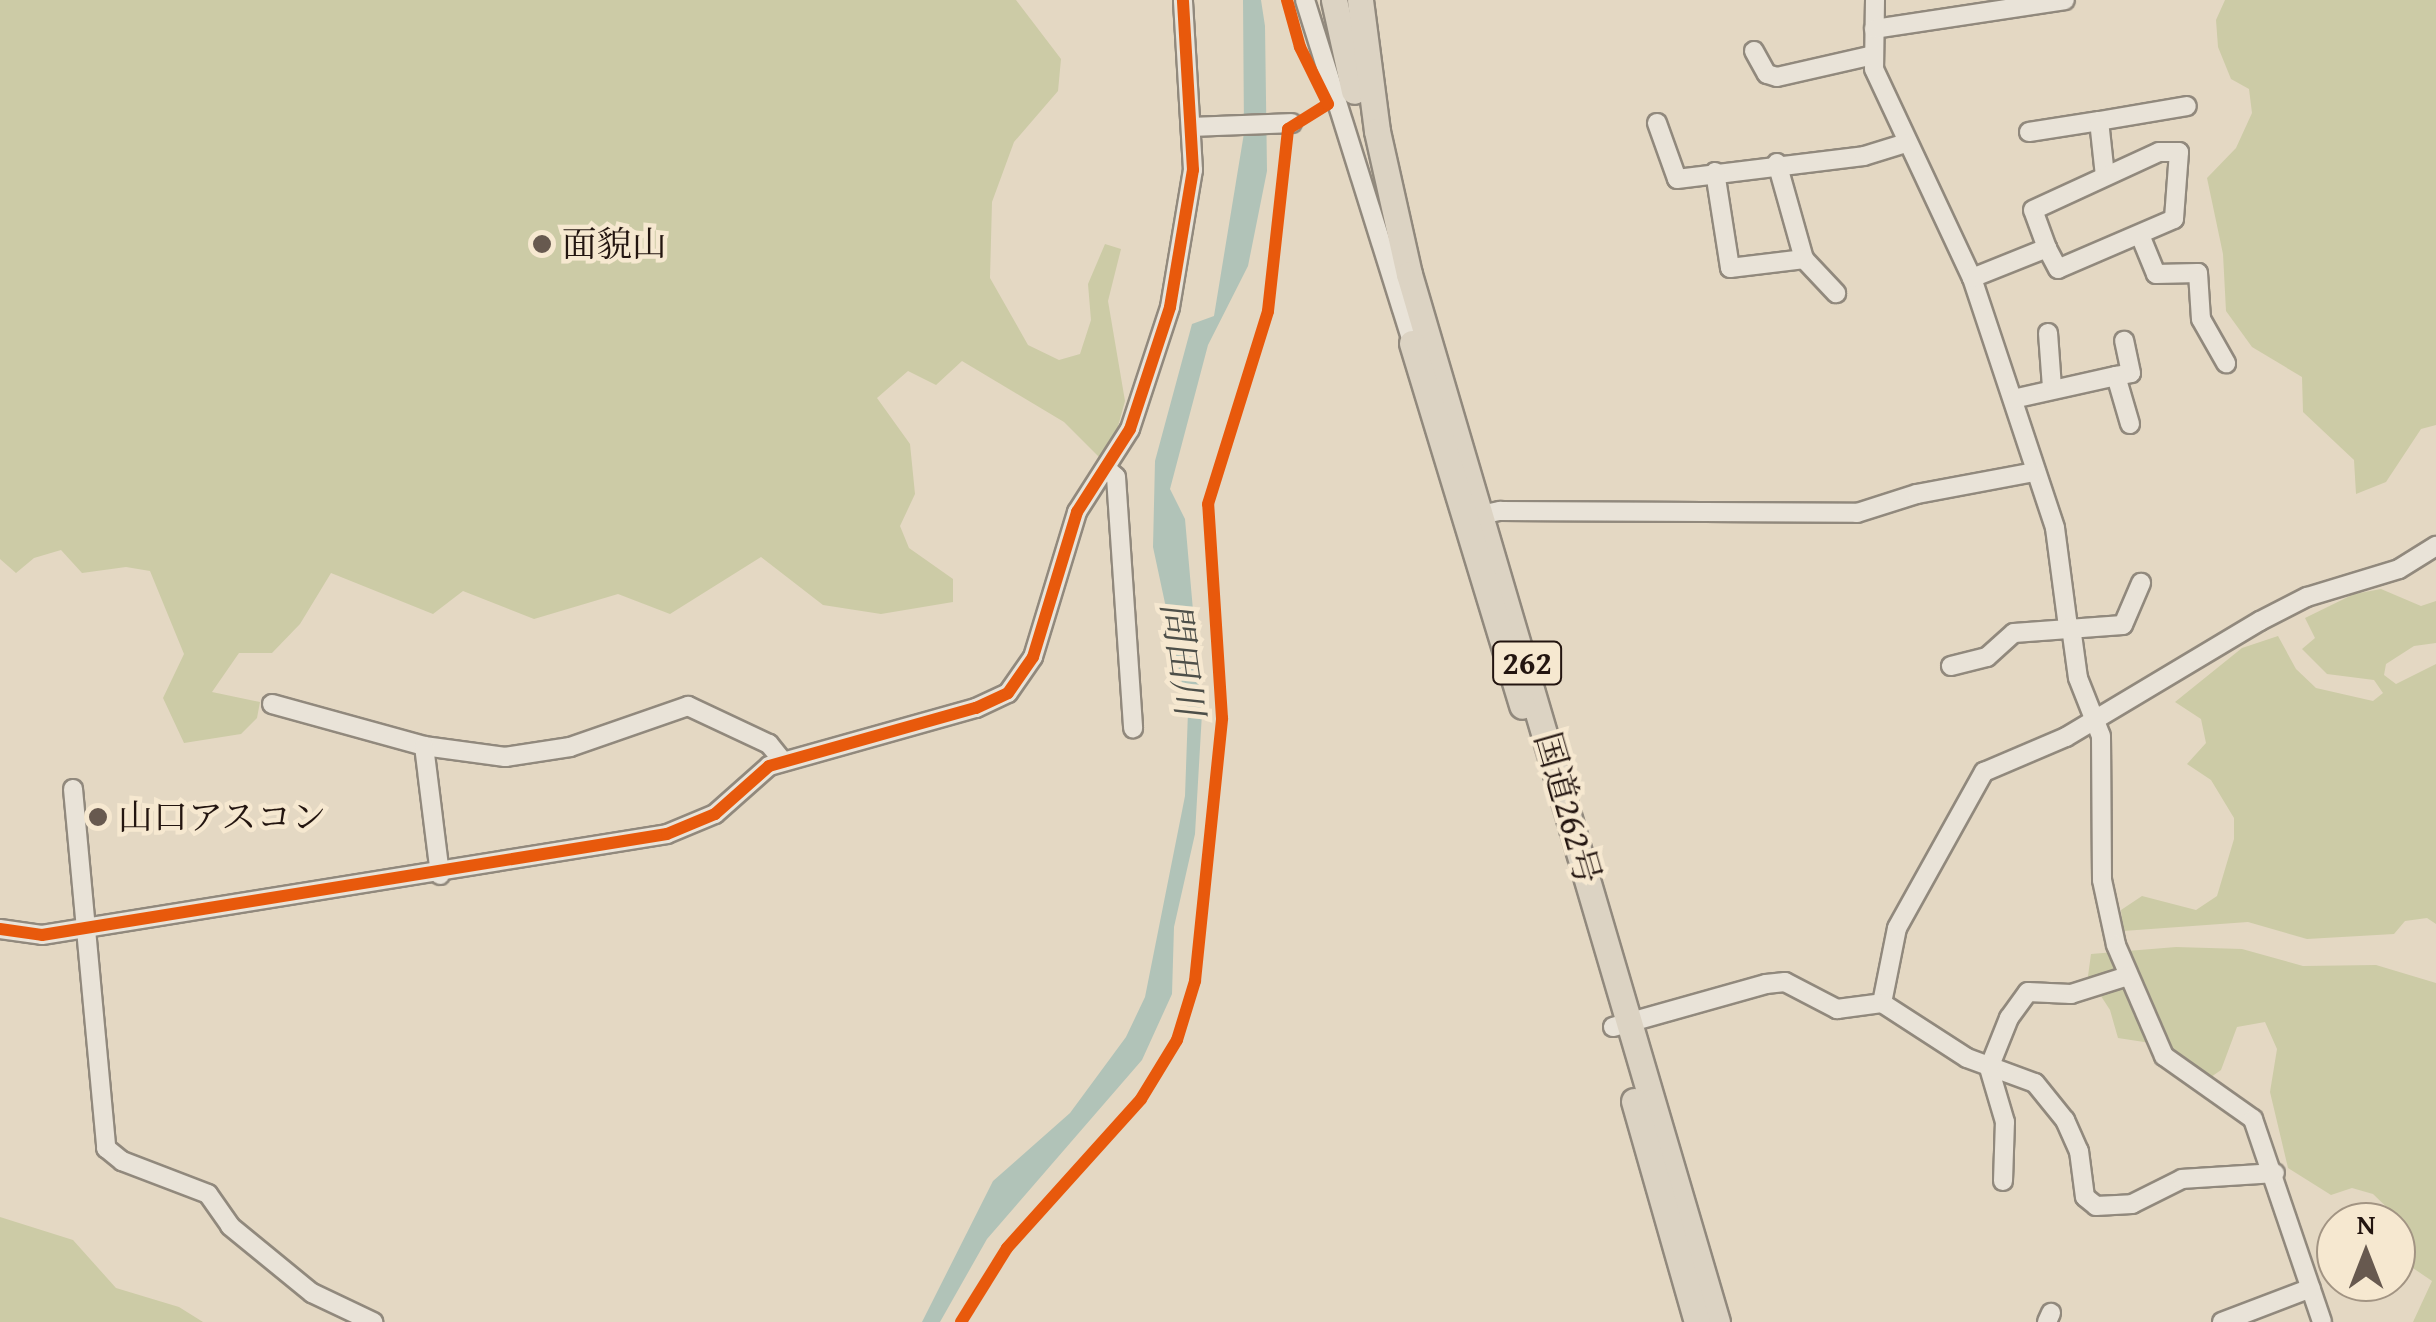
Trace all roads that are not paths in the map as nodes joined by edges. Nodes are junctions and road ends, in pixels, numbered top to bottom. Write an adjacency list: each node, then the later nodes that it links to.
1 (1183, 0): 16 (street)
2 (1306, 0): 29 (street)
3 (1334, 0): 11 (highway)
4 (1344, 0): 11 (highway, 国道262号 / 262)
5 (1360, 0): 37 (highway, 国道262号 / 262)
6 (1874, 0): 8 (street)
7 (2064, 0): 8 (street)
8 (1874, 28): 10 (street)
9 (1754, 51): 10 (street)
10 (1874, 55): 18 (street)
11 (1354, 91): 29 (highway, 国道262号 / 262)
12 (2187, 106): 13 (street)
13 (2099, 121): 17 (street); 21 (street)
14 (1289, 123): 16 (street)
15 (1657, 123): 20 (street)
16 (1197, 127): 35 (street)
17 (2029, 132)
18 (1906, 143): 19 (street); 25 (street)
19 (1777, 164): 20 (street); 24 (street)
20 (1715, 172): 24 (street)
21 (2105, 176): 22 (street); 23 (street)
22 (2140, 235): 23 (street); 30 (street)
23 (2047, 248): 25 (street)
24 (1804, 258): 26 (street)
25 (1972, 278): 33 (street)
26 (1836, 293)
27 (2048, 333): 32 (street)
28 (2124, 341): 31 (street)
29 (1412, 342): 37 (highway, 国道262号 / 262)
30 (2226, 362)
31 (2116, 376): 32 (street); 34 (street)
32 (2052, 387): 33 (street)
33 (2013, 399): 36 (street)
34 (2130, 424)
35 (1108, 469): 44 (street); 46 (street)
36 (2035, 472): 37 (street); 40 (street)
37 (1475, 517): 53 (highway, 国道262号 / 262)
38 (2436, 546): 43 (street)
39 (2141, 583): 40 (street)
40 (2069, 628): 41 (street); 43 (street)
41 (1951, 666)
42 (272, 704): 45 (street)
43 (2095, 720): 51 (street); 52 (street)
44 (1134, 728)
45 (424, 746): 46 (street); 48 (street)
46 (782, 760): 48 (street)
47 (73, 789): 49 (street)
48 (440, 875): 49 (street)
49 (87, 925): 50 (street); 58 (street)
50 (0, 929)
51 (2128, 976): 54 (street); 55 (street)
52 (1882, 1004): 53 (street); 54 (street)
53 (1621, 1025): 59 (highway, 国道262号 / 262); 60 (highway, 国道262号 / 262)
54 (1989, 1068): 55 (street); 56 (street)
55 (2275, 1173): 57 (street)
56 (2003, 1181)
57 (2311, 1288): 61 (street); 62 (street)
58 (373, 1322)
59 (1696, 1322)
60 (1716, 1322)
61 (2222, 1322)
62 (2322, 1322)

